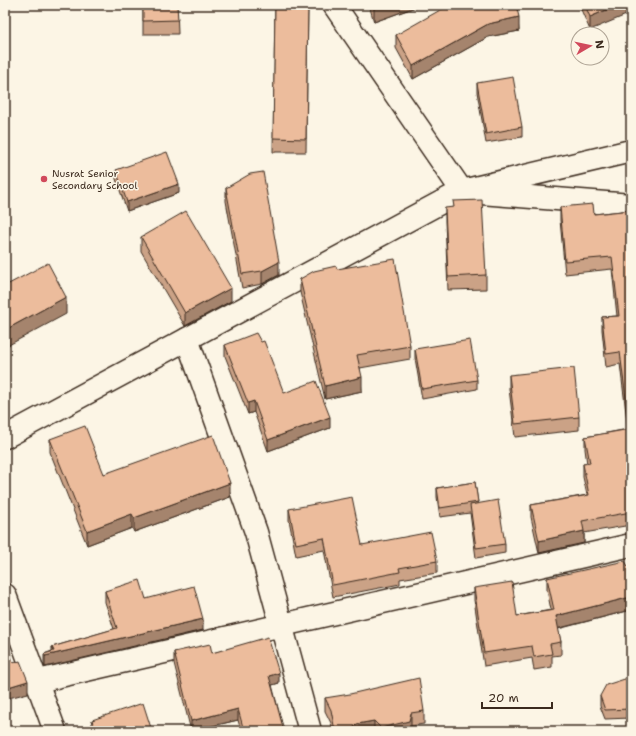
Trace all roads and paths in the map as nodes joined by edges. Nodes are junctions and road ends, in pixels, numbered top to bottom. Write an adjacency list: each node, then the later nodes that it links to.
1 (334, 5): 3 (street)
2 (631, 151): 3 (street)
3 (462, 191): 4 (street); 5 (street)
4 (631, 205)
5 (187, 339): 6 (street); 9 (street)
6 (5, 437)
7 (630, 547): 9 (street)
8 (5, 594): 10 (street)
9 (282, 626): 10 (street); 12 (street)
10 (38, 681): 11 (street)
11 (56, 731)
12 (310, 731)

